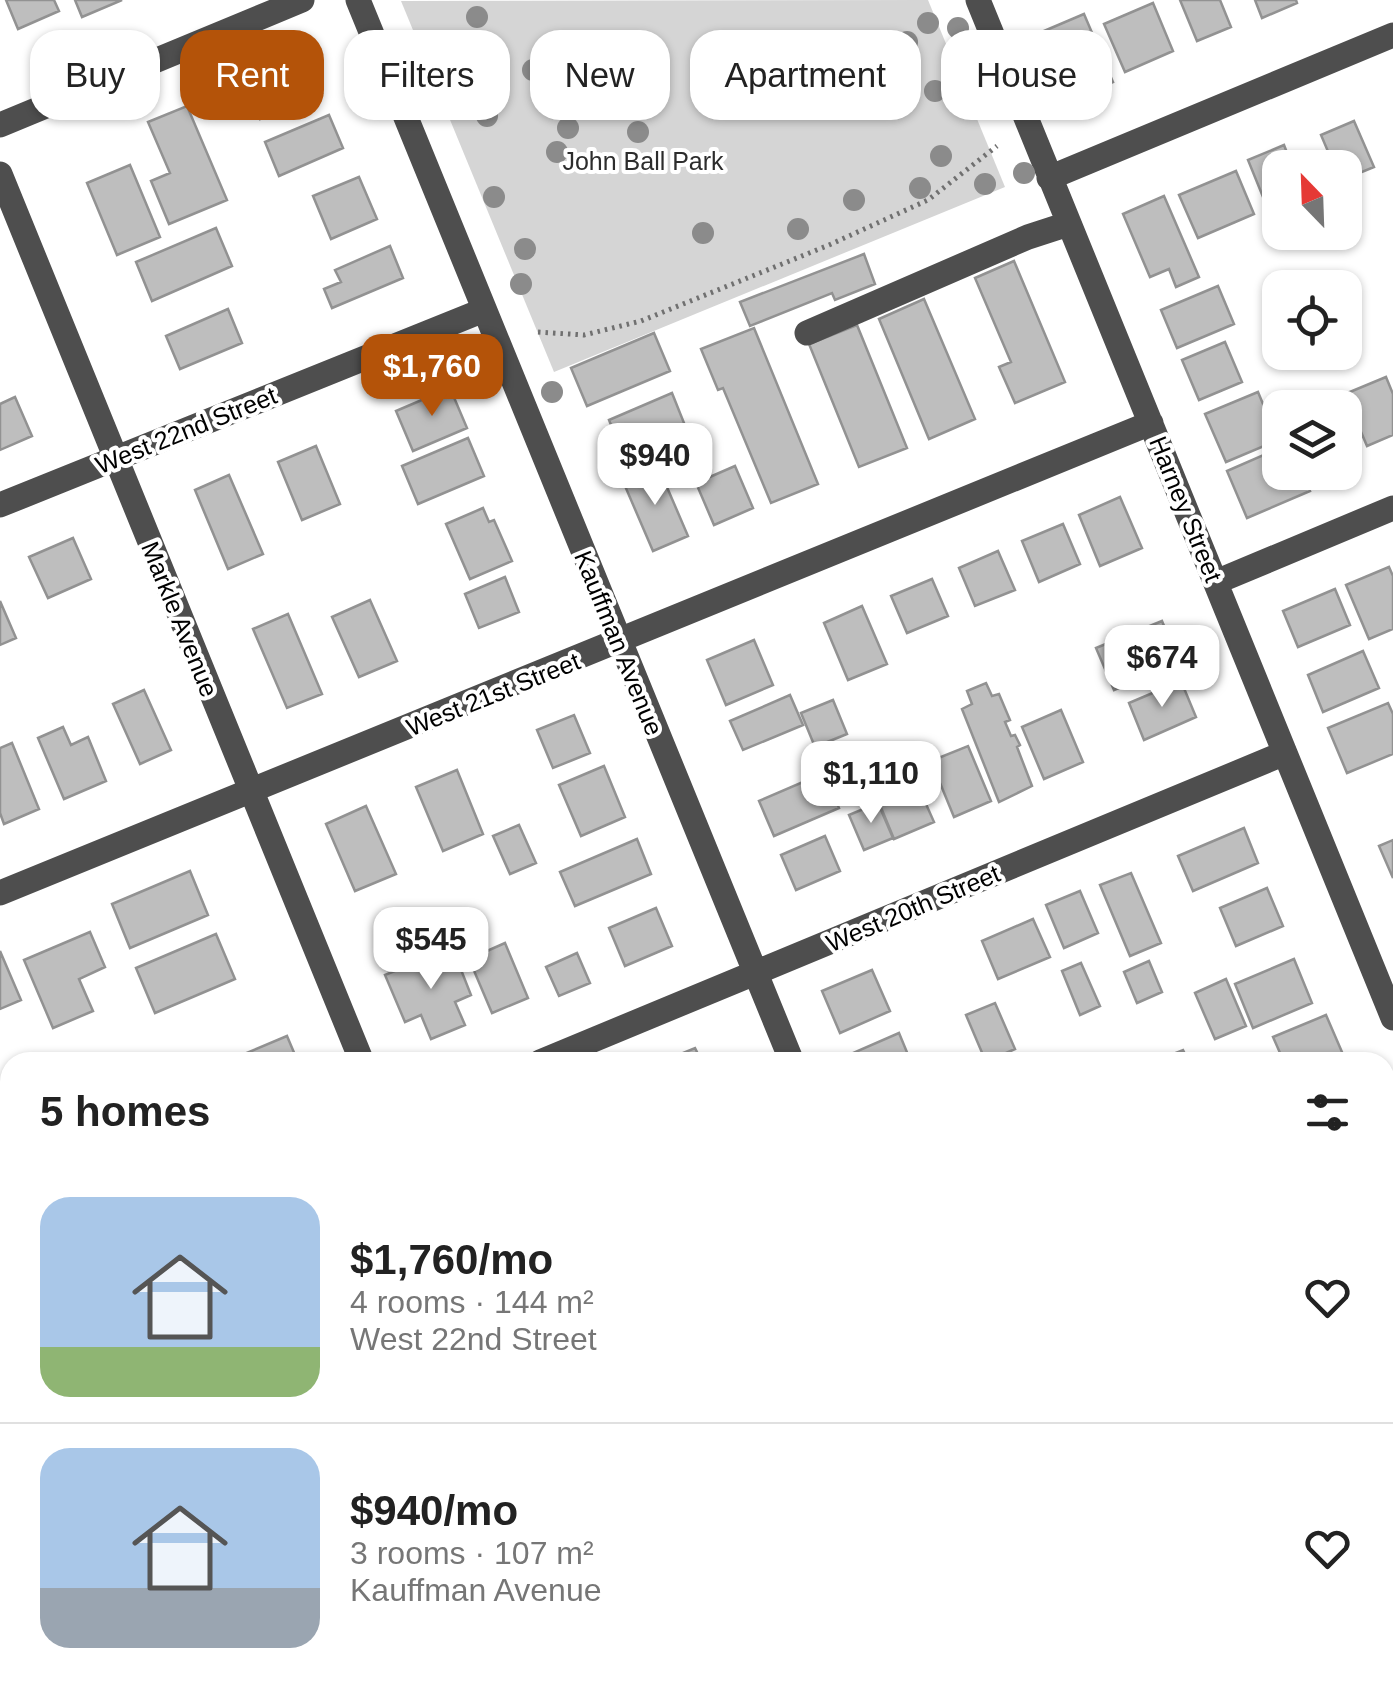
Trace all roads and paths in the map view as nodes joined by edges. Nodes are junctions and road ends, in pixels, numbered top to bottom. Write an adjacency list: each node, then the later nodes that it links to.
1 (302, 0): 5 (street)
2 (358, 0): 10 (street, Kauffman Avenue)
3 (978, 0): 8 (street, Harney Street)
4 (1393, 35): 8 (street)
5 (0, 124)
6 (996, 146): 11 (path)
7 (0, 174): 14 (street, Markle Avenue)
8 (1049, 178): 9 (street, Harney Street)
9 (1068, 224): 12 (street); 13 (street, Harney Street)
10 (484, 310): 14 (street, West 22nd Street); 18 (street, Kauffman Avenue)
11 (538, 332)
12 (807, 333)
13 (1151, 423): 17 (street, Harney Street); 18 (street, West 21st Street)
14 (115, 459): 15 (street, West 22nd Street); 20 (street, Markle Avenue)
15 (0, 505)
16 (1393, 508): 17 (street)
17 (1216, 582): 19 (street, Harney Street)
18 (619, 642): 20 (street, West 21st Street); 22 (street, Kauffman Avenue)
19 (1285, 753): 22 (street, West 20th Street); 23 (street, Harney Street)
20 (251, 793): 21 (street, West 21st Street); 24 (street, Markle Avenue)
21 (0, 893)
22 (756, 974): 25 (street, West 20th Street); 26 (street, Kauffman Avenue)
23 (1393, 1018)
24 (358, 1052)
25 (565, 1052)
26 (788, 1052)

